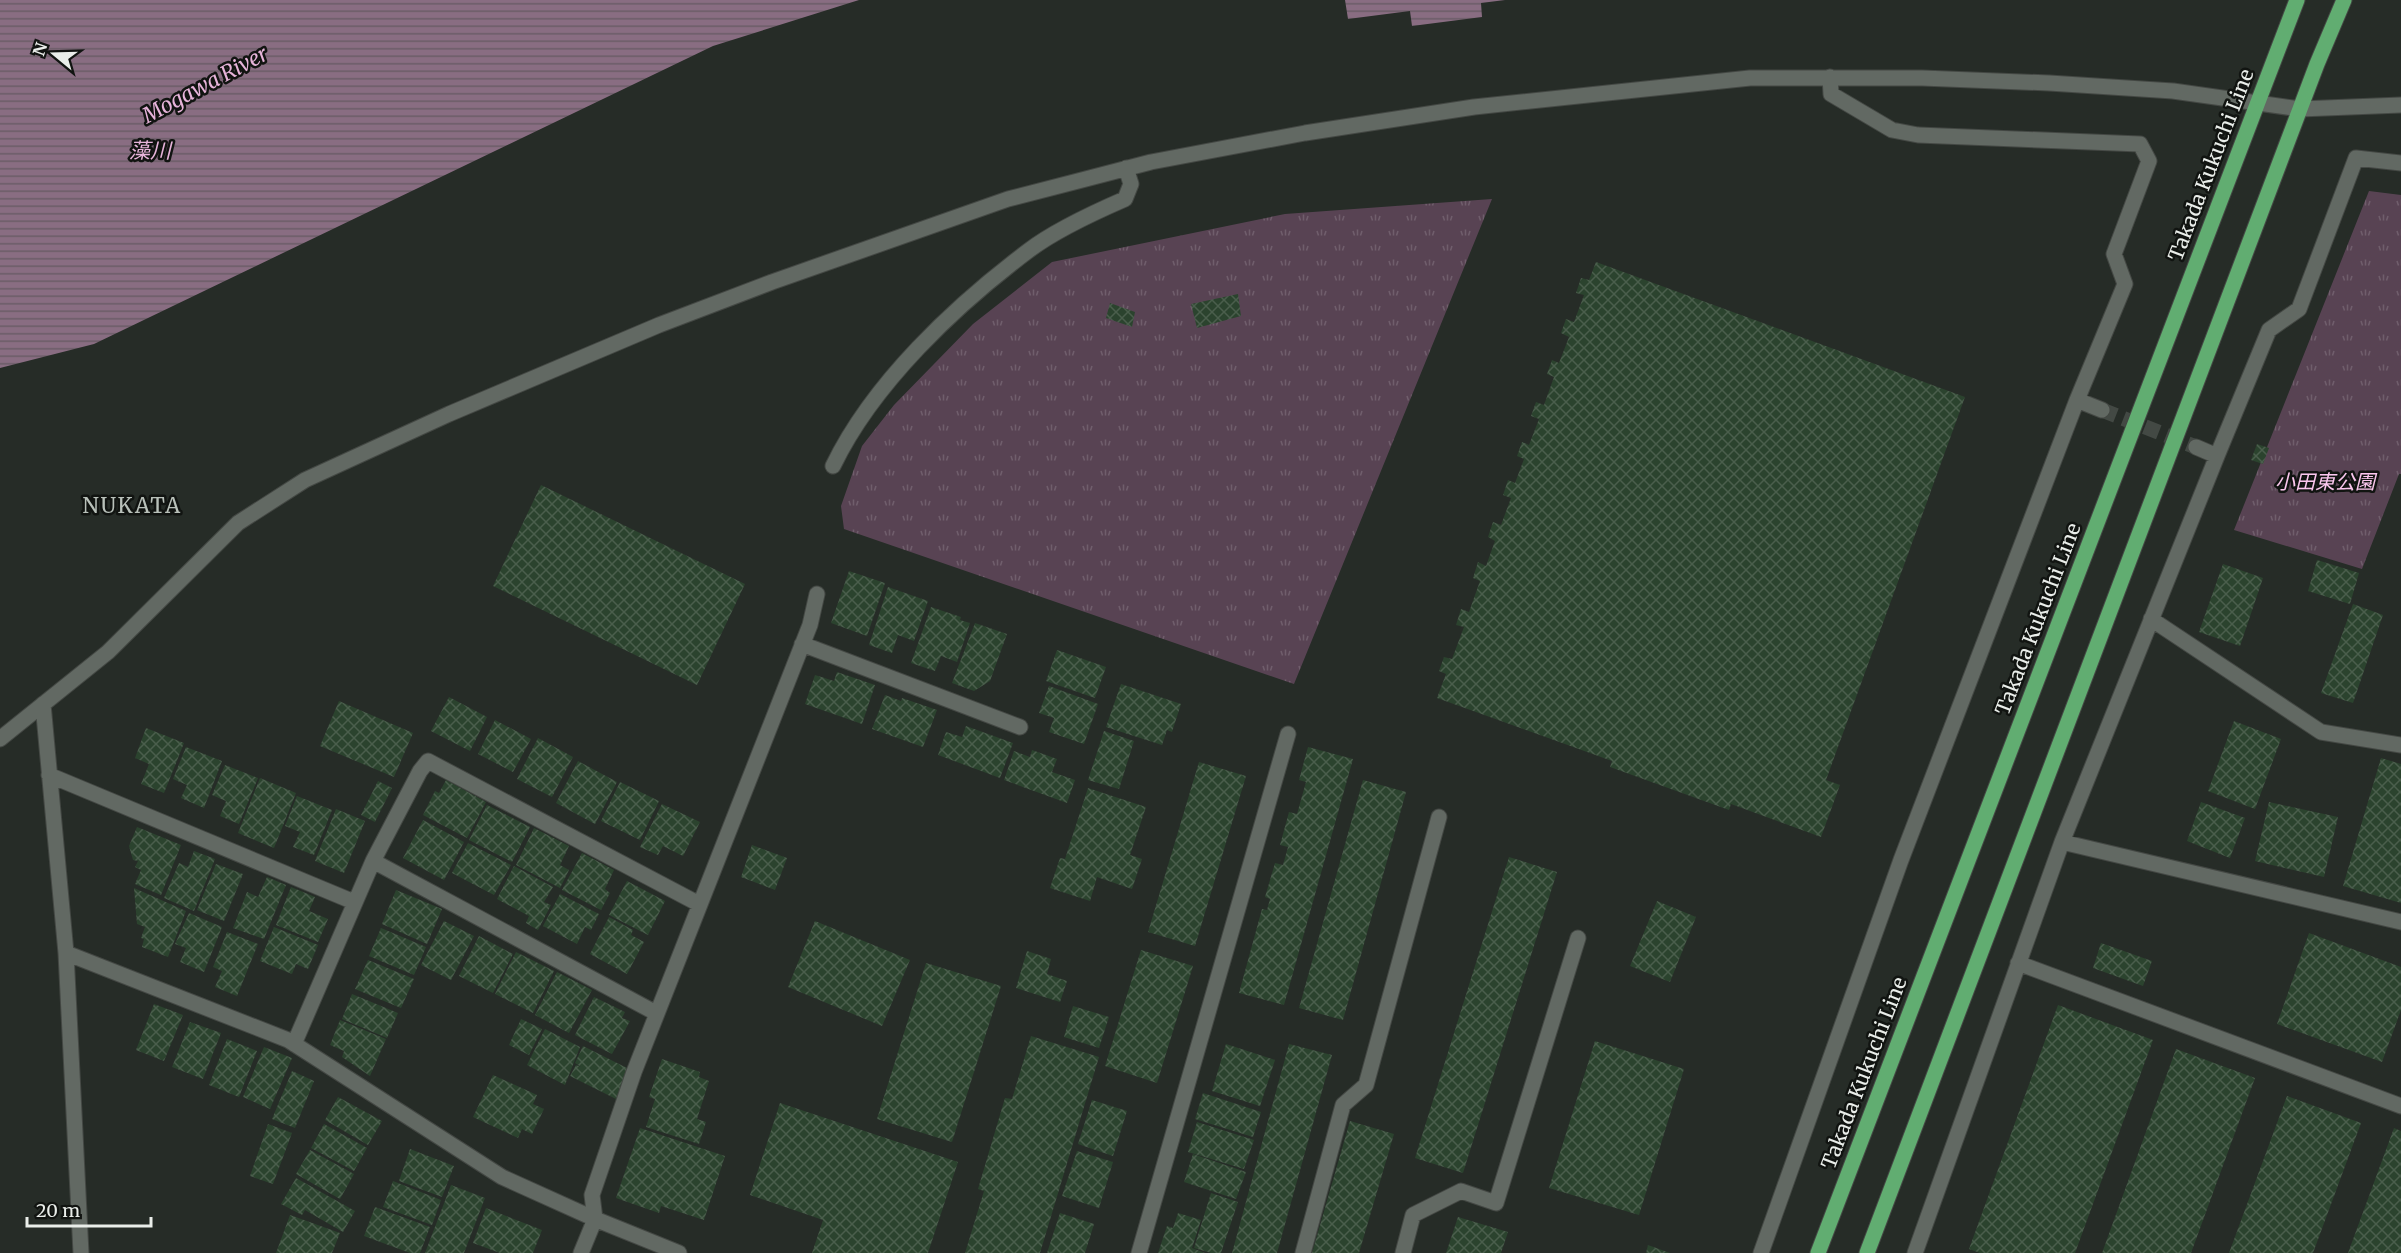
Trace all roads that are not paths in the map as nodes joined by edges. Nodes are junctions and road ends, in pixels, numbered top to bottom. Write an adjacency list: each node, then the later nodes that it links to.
1 (2297, 0): 4 (main road, Takada Kukuchi Line)
2 (2344, 0): 6 (main road)
3 (1830, 77): 4 (street); 8 (street); 9 (street)
4 (2258, 103): 6 (street); 43 (main road, Takada Kukuchi Line)
5 (2401, 105): 6 (street)
6 (2300, 109): 44 (main road)
7 (2401, 163): 12 (street)
8 (1126, 168): 13 (street); 17 (street)
9 (2077, 400): 10 (street); 42 (street)
10 (2102, 410)
11 (2196, 447): 12 (street)
12 (2217, 456): 15 (street)
13 (833, 466)
14 (817, 594): 16 (street)
15 (2151, 619): 21 (street); 24 (street)
16 (802, 644): 18 (street); 27 (street)
17 (43, 704): 20 (street); 22 (street)
18 (1020, 727)
19 (1288, 734): 39 (street)
20 (0, 739)
21 (2401, 745)
22 (50, 775): 26 (street); 30 (street)
23 (1438, 817): 40 (street)
24 (2062, 842): 28 (street); 31 (street)
25 (373, 861): 26 (street); 27 (street); 32 (street)
26 (354, 902): 33 (street)
27 (699, 904): 32 (street)
28 (2401, 922)
29 (1578, 939): 41 (street)
30 (66, 953): 33 (street); 36 (street)
31 (2018, 963): 34 (street); 45 (street)
32 (656, 1013): 35 (street)
33 (294, 1044): 35 (street)
34 (2401, 1106)
35 (595, 1219): 37 (street); 38 (street)
36 (81, 1253)
37 (581, 1253)
38 (679, 1253)
39 (1139, 1253)
40 (1303, 1253)
41 (1402, 1253)
42 (1761, 1253)
43 (1818, 1253)
44 (1867, 1253)
45 (1914, 1253)

